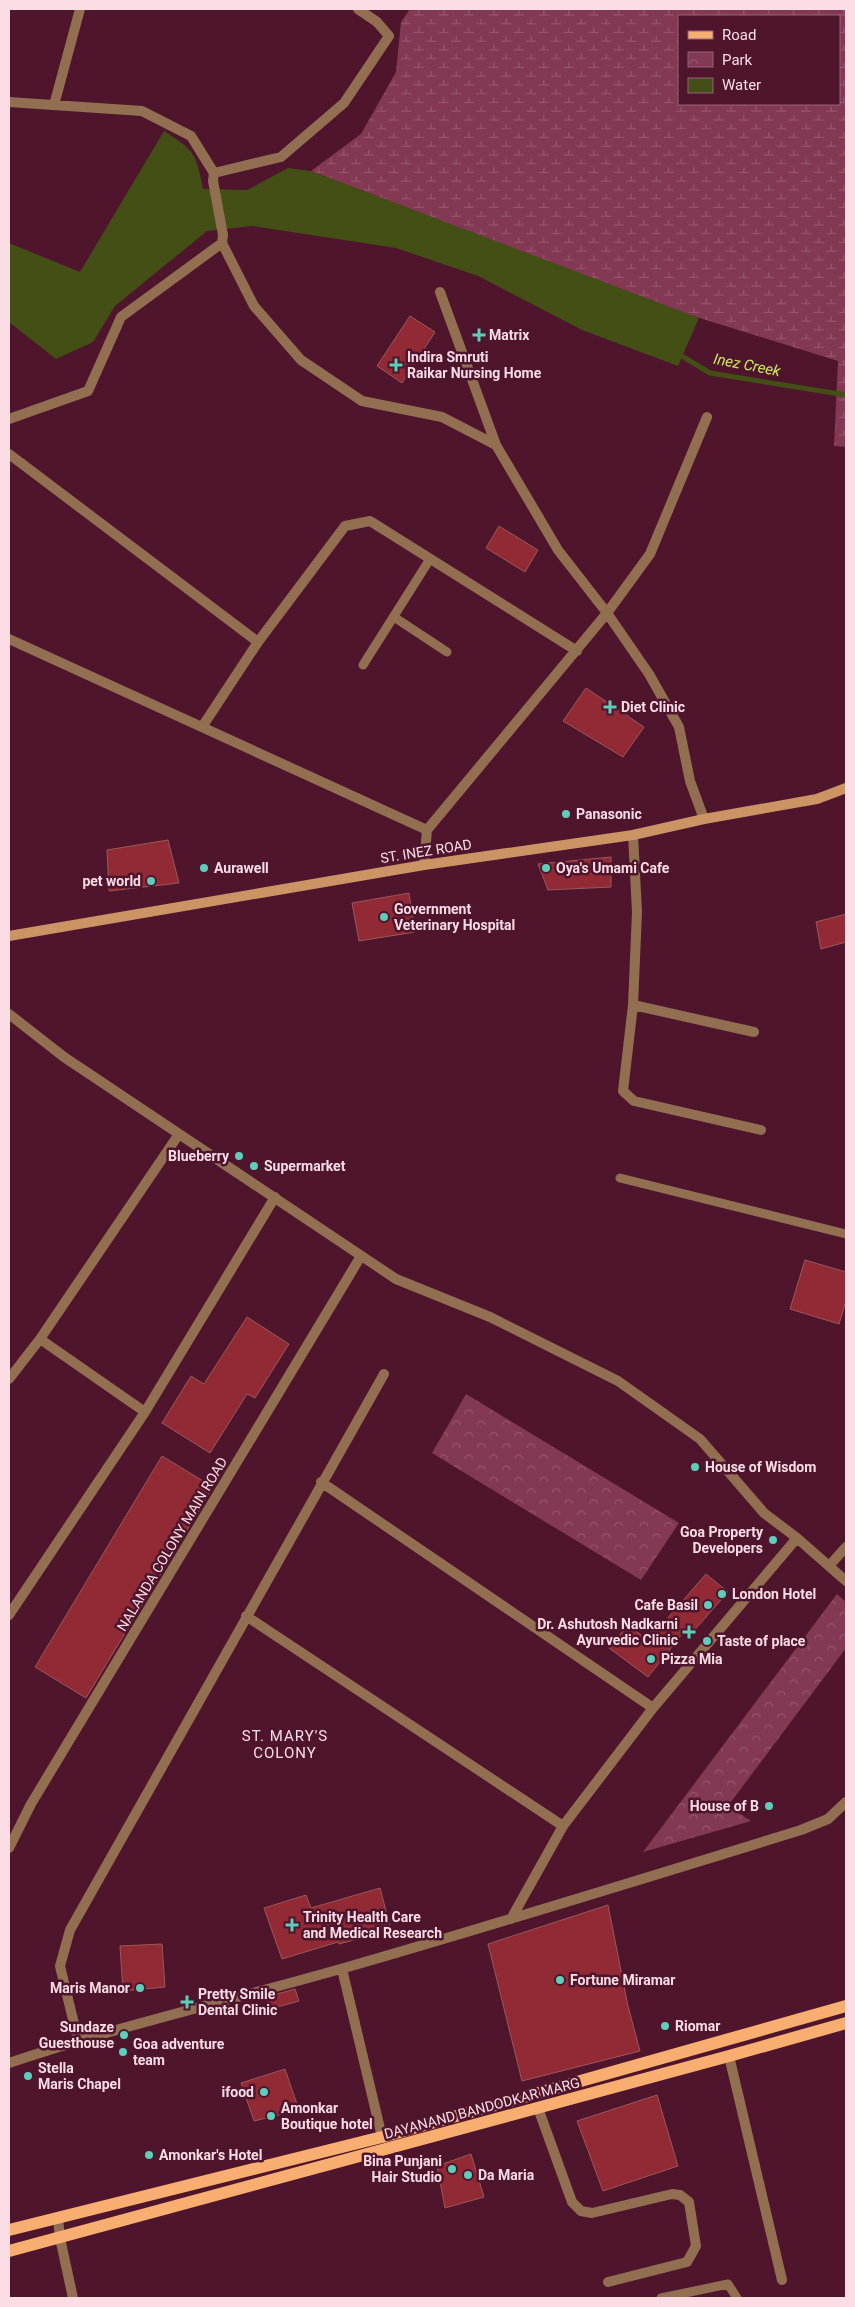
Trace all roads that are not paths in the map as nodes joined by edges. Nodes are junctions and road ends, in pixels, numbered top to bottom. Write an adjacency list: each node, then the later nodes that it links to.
1 (80, 9): 4 (street)
2 (358, 9): 5 (street)
3 (9, 102): 4 (street)
4 (54, 104): 5 (street)
5 (214, 173): 6 (street)
6 (222, 243): 9 (street); 10 (street)
7 (440, 292): 10 (street)
8 (707, 417): 13 (street)
9 (9, 419)
10 (496, 445): 13 (street)
11 (9, 454): 16 (street)
12 (430, 559): 14 (lane); 16 (street); 17 (street)
13 (607, 614): 17 (street); 22 (street)
14 (394, 617): 18 (lane); 19 (lane)
15 (9, 639): 20 (street)
16 (258, 642): 20 (street)
17 (577, 651): 23 (street)
18 (447, 652)
19 (363, 665)
20 (202, 728): 23 (street)
21 (846, 788): 22 (main road, ST. INEZ ROAD)
22 (704, 819): 24 (main road, ST. INEZ ROAD)
23 (427, 830): 25 (street)
24 (633, 835): 25 (main road, ST. INEZ ROAD); 27 (street)
25 (424, 865): 26 (main road, ST. INEZ ROAD)
26 (9, 936)
27 (633, 1005): 29 (street); 30 (street)
28 (9, 1014): 31 (street)
29 (754, 1032)
30 (761, 1130)
31 (179, 1134): 33 (street); 36 (street)
32 (620, 1178): 34 (lane)
33 (275, 1197): 35 (street); 39 (street)
34 (846, 1234)
35 (362, 1256): 41 (street); 50 (street, NALANDA COLONY MAIN ROAD)
36 (40, 1339): 38 (street); 39 (street)
37 (384, 1374): 40 (street)
38 (9, 1379)
39 (145, 1412): 45 (street)
40 (321, 1482): 46 (street); 47 (street)
41 (797, 1538): 43 (street); 47 (street)
42 (846, 1547): 43 (street)
43 (829, 1566): 44 (street)
44 (846, 1581)
45 (9, 1616)
46 (246, 1616): 49 (street); 55 (street)
47 (653, 1708): 49 (street)
48 (846, 1802): 51 (street)
49 (563, 1826): 51 (street)
50 (9, 1848)
51 (511, 1919): 52 (street)
52 (342, 1969): 55 (street); 59 (street)
53 (846, 2006): 59 (main road, DAYANAND BANDODKAR MARG)
54 (846, 2022): 56 (main road, DAYANAND BANDODKAR MARG)
55 (78, 2040): 57 (street)
56 (729, 2056): 58 (main road, DAYANAND BANDODKAR MARG); 64 (street)
57 (9, 2063)
58 (538, 2108): 62 (main road, DAYANAND BANDODKAR MARG); 65 (street)
59 (382, 2137): 60 (main road, DAYANAND BANDODKAR MARG)
60 (58, 2219): 61 (main road, DAYANAND BANDODKAR MARG); 62 (street)
61 (9, 2230)
62 (60, 2238): 63 (main road, DAYANAND BANDODKAR MARG); 66 (street)
63 (9, 2251)
64 (782, 2280)
65 (608, 2282)
66 (73, 2298)
67 (661, 2298): 68 (lane)
68 (737, 2298)

